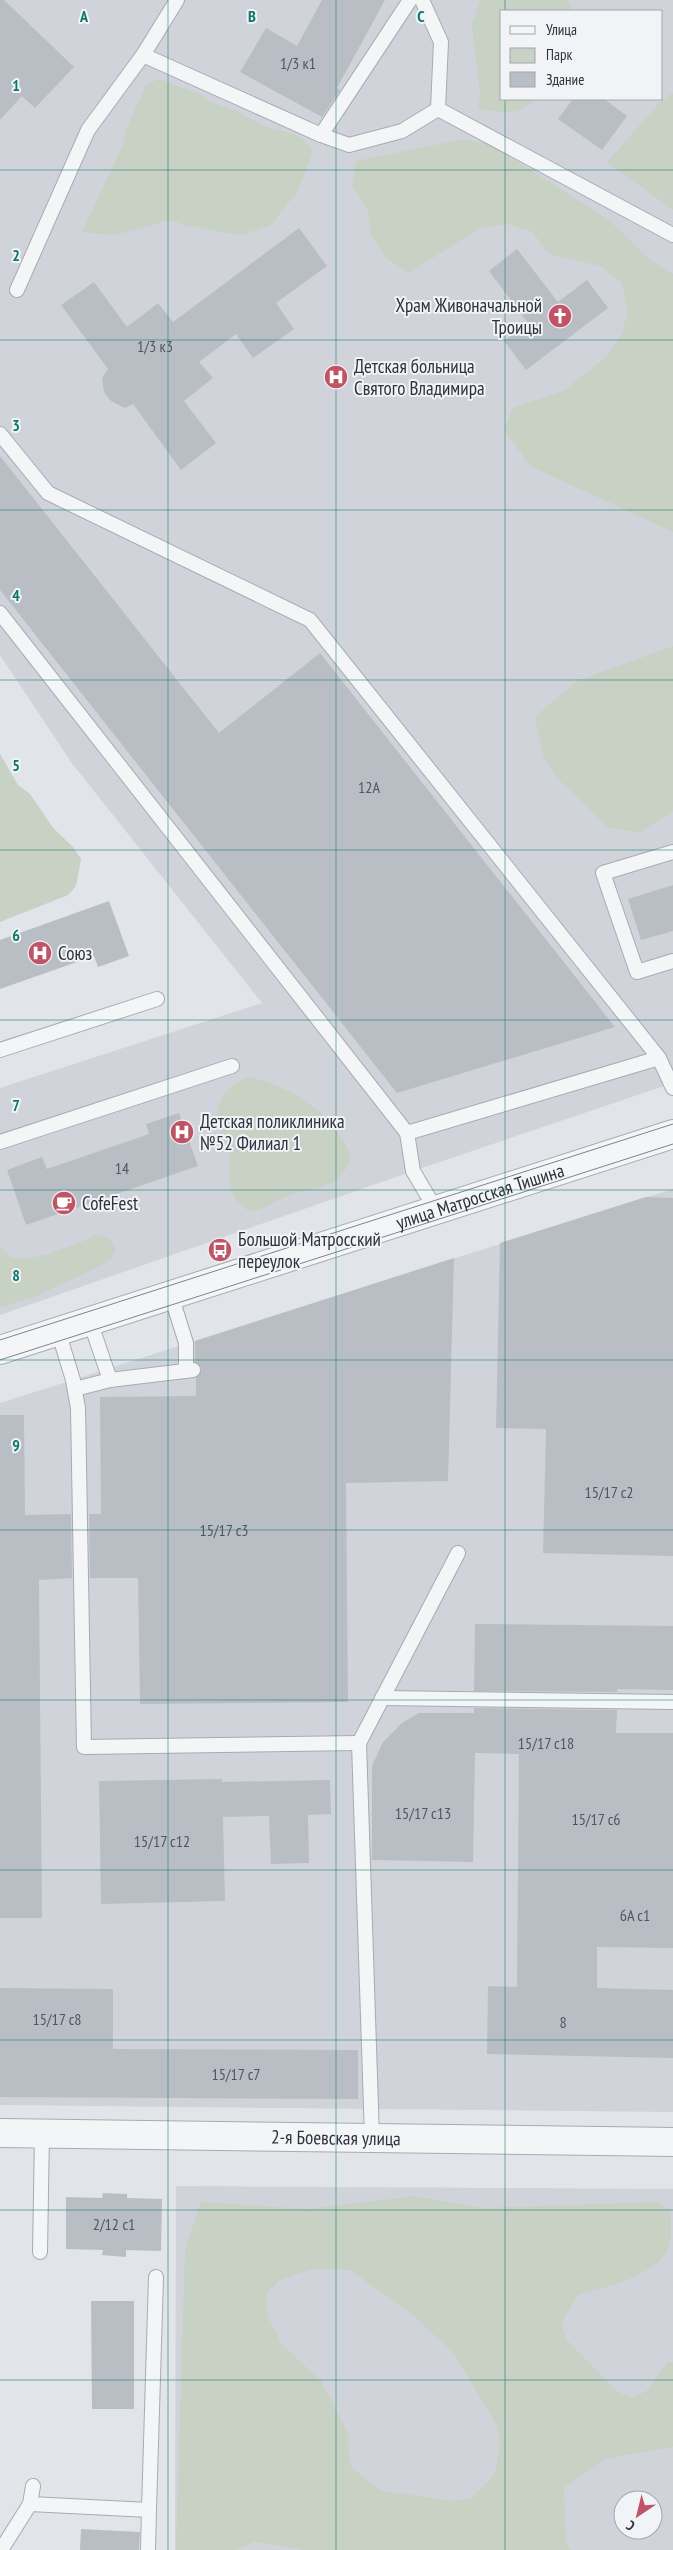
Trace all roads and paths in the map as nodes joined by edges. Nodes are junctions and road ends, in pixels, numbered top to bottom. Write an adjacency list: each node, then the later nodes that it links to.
1 (178, 0): 4 (lane)
2 (410, 0): 6 (lane)
3 (422, 0): 5 (lane)
4 (143, 55): 6 (lane); 8 (lane)
5 (438, 109): 6 (lane); 7 (lane)
6 (321, 135)
7 (673, 235)
8 (18, 290)
9 (0, 434): 15 (lane)
10 (0, 613): 18 (lane)
11 (673, 852): 12 (lane)
12 (673, 962)
13 (158, 999): 14 (lane)
14 (0, 1050)
15 (659, 1058): 17 (lane); 18 (lane)
16 (232, 1066): 20 (lane)
17 (673, 1088)
18 (407, 1133): 21 (lane)
19 (673, 1134): 21 (street, улица Матросская Тишина)
20 (0, 1142)
21 (436, 1210): 22 (street, улица Матросская Тишина)
22 (171, 1295): 23 (street, улица Матросская Тишина); 26 (lane)
23 (90, 1321): 24 (street, улица Матросская Тишина); 26 (lane)
24 (58, 1331): 25 (street, улица Матросская Тишина); 27 (lane)
25 (0, 1350)
26 (110, 1380): 27 (lane)
27 (75, 1390): 31 (lane)
28 (458, 1553): 29 (lane)
29 (382, 1698): 30 (lane); 31 (lane)
30 (673, 1702)
31 (359, 1743): 34 (lane)
32 (0, 2133): 33 (street, 2-я Боевская улица)
33 (42, 2133): 34 (street, 2-я Боевская улица); 36 (lane)
34 (372, 2138): 35 (street, 2-я Боевская улица)
35 (673, 2142)
36 (40, 2252)
37 (156, 2277): 40 (lane)
38 (33, 2486): 39 (lane)
39 (30, 2504): 40 (lane); 41 (lane)
40 (149, 2510): 42 (lane)
41 (1, 2550)
42 (148, 2550)

